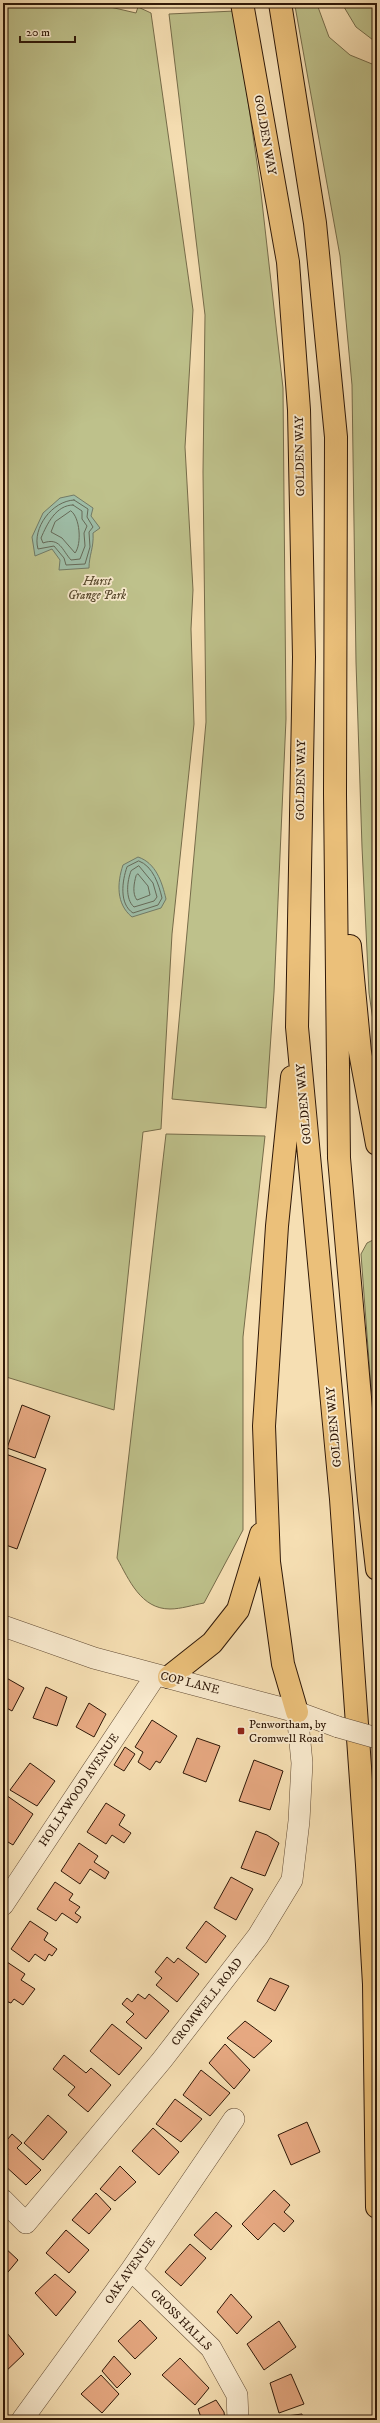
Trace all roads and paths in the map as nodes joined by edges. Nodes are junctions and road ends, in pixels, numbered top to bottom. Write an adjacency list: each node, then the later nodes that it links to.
1 (242, 3): 4 (highway, GOLDEN WAY)
2 (280, 3): 3 (highway)
3 (335, 794): 5 (highway); 7 (highway)
4 (297, 1027): 6 (highway); 15 (highway, GOLDEN WAY)
5 (377, 1144)
6 (267, 1511): 9 (highway); 10 (highway)
7 (377, 1569)
8 (3, 1626): 9 (street, COP LANE)
9 (162, 1676): 10 (street, COP LANE); 12 (street, HOLLYWOOD AVENUE)
10 (297, 1712): 11 (street, COP LANE, bridge); 14 (street, CROMWELL ROAD)
11 (377, 1738)
12 (3, 1905)
13 (234, 2118): 16 (street, OAK AVENUE)
14 (3, 2200)
15 (377, 2207)
16 (131, 2270): 17 (street, OAK AVENUE); 18 (street, CROSS HALLS)
17 (22, 2420)
18 (238, 2420)

